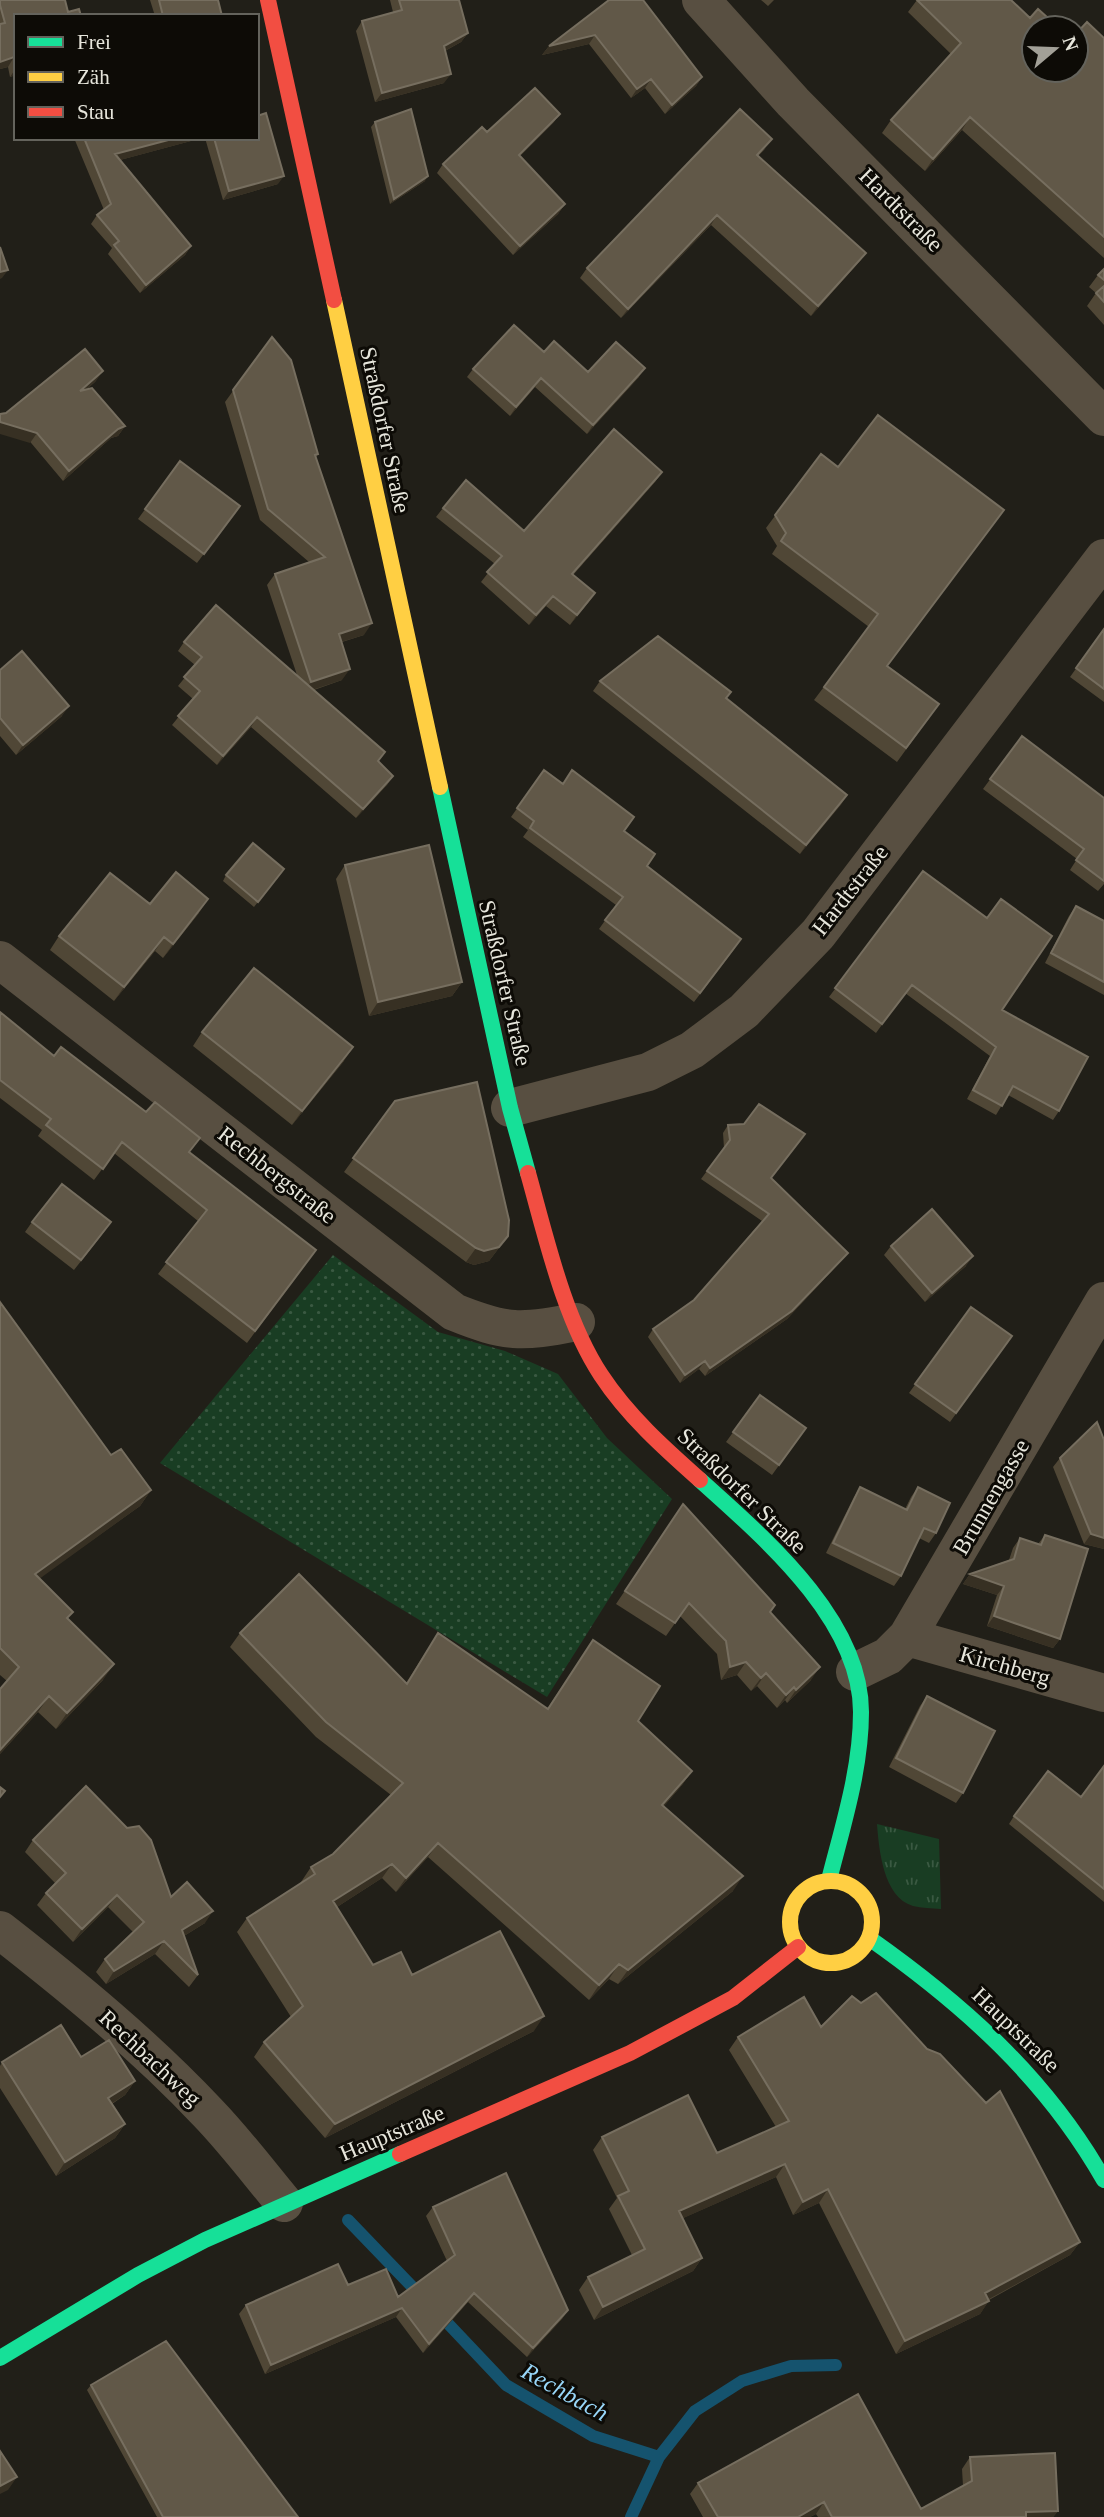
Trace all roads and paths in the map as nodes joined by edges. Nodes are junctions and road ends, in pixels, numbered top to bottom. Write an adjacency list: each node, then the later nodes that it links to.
1 (268, 0): 6 (street, Straßdorfer Straße)
2 (701, 0): 3 (street, Hardtstraße)
3 (1104, 417)
4 (1104, 558): 6 (street, Hardtstraße)
5 (0, 960): 8 (street, Rechbergstraße)
6 (510, 1108): 8 (street, Straßdorfer Straße)
7 (1104, 1301): 9 (street, Brunnengasse)
8 (576, 1322): 10 (street, Straßdorfer Straße)
9 (907, 1637): 10 (street, Brunnengasse); 11 (street, Kirchberg)
10 (855, 1672): 12 (street, Straßdorfer Straße)
11 (1104, 1693)
12 (829, 1880): 14 (street); 15 (street)
13 (0, 1930): 17 (street, Rechbachweg)
14 (869, 1938): 15 (street); 16 (street, Hauptstraße)
15 (798, 1947): 17 (street, Hauptstraße)
16 (1104, 2180)
17 (284, 2203): 18 (street, Hauptstraße)
18 (0, 2358)

